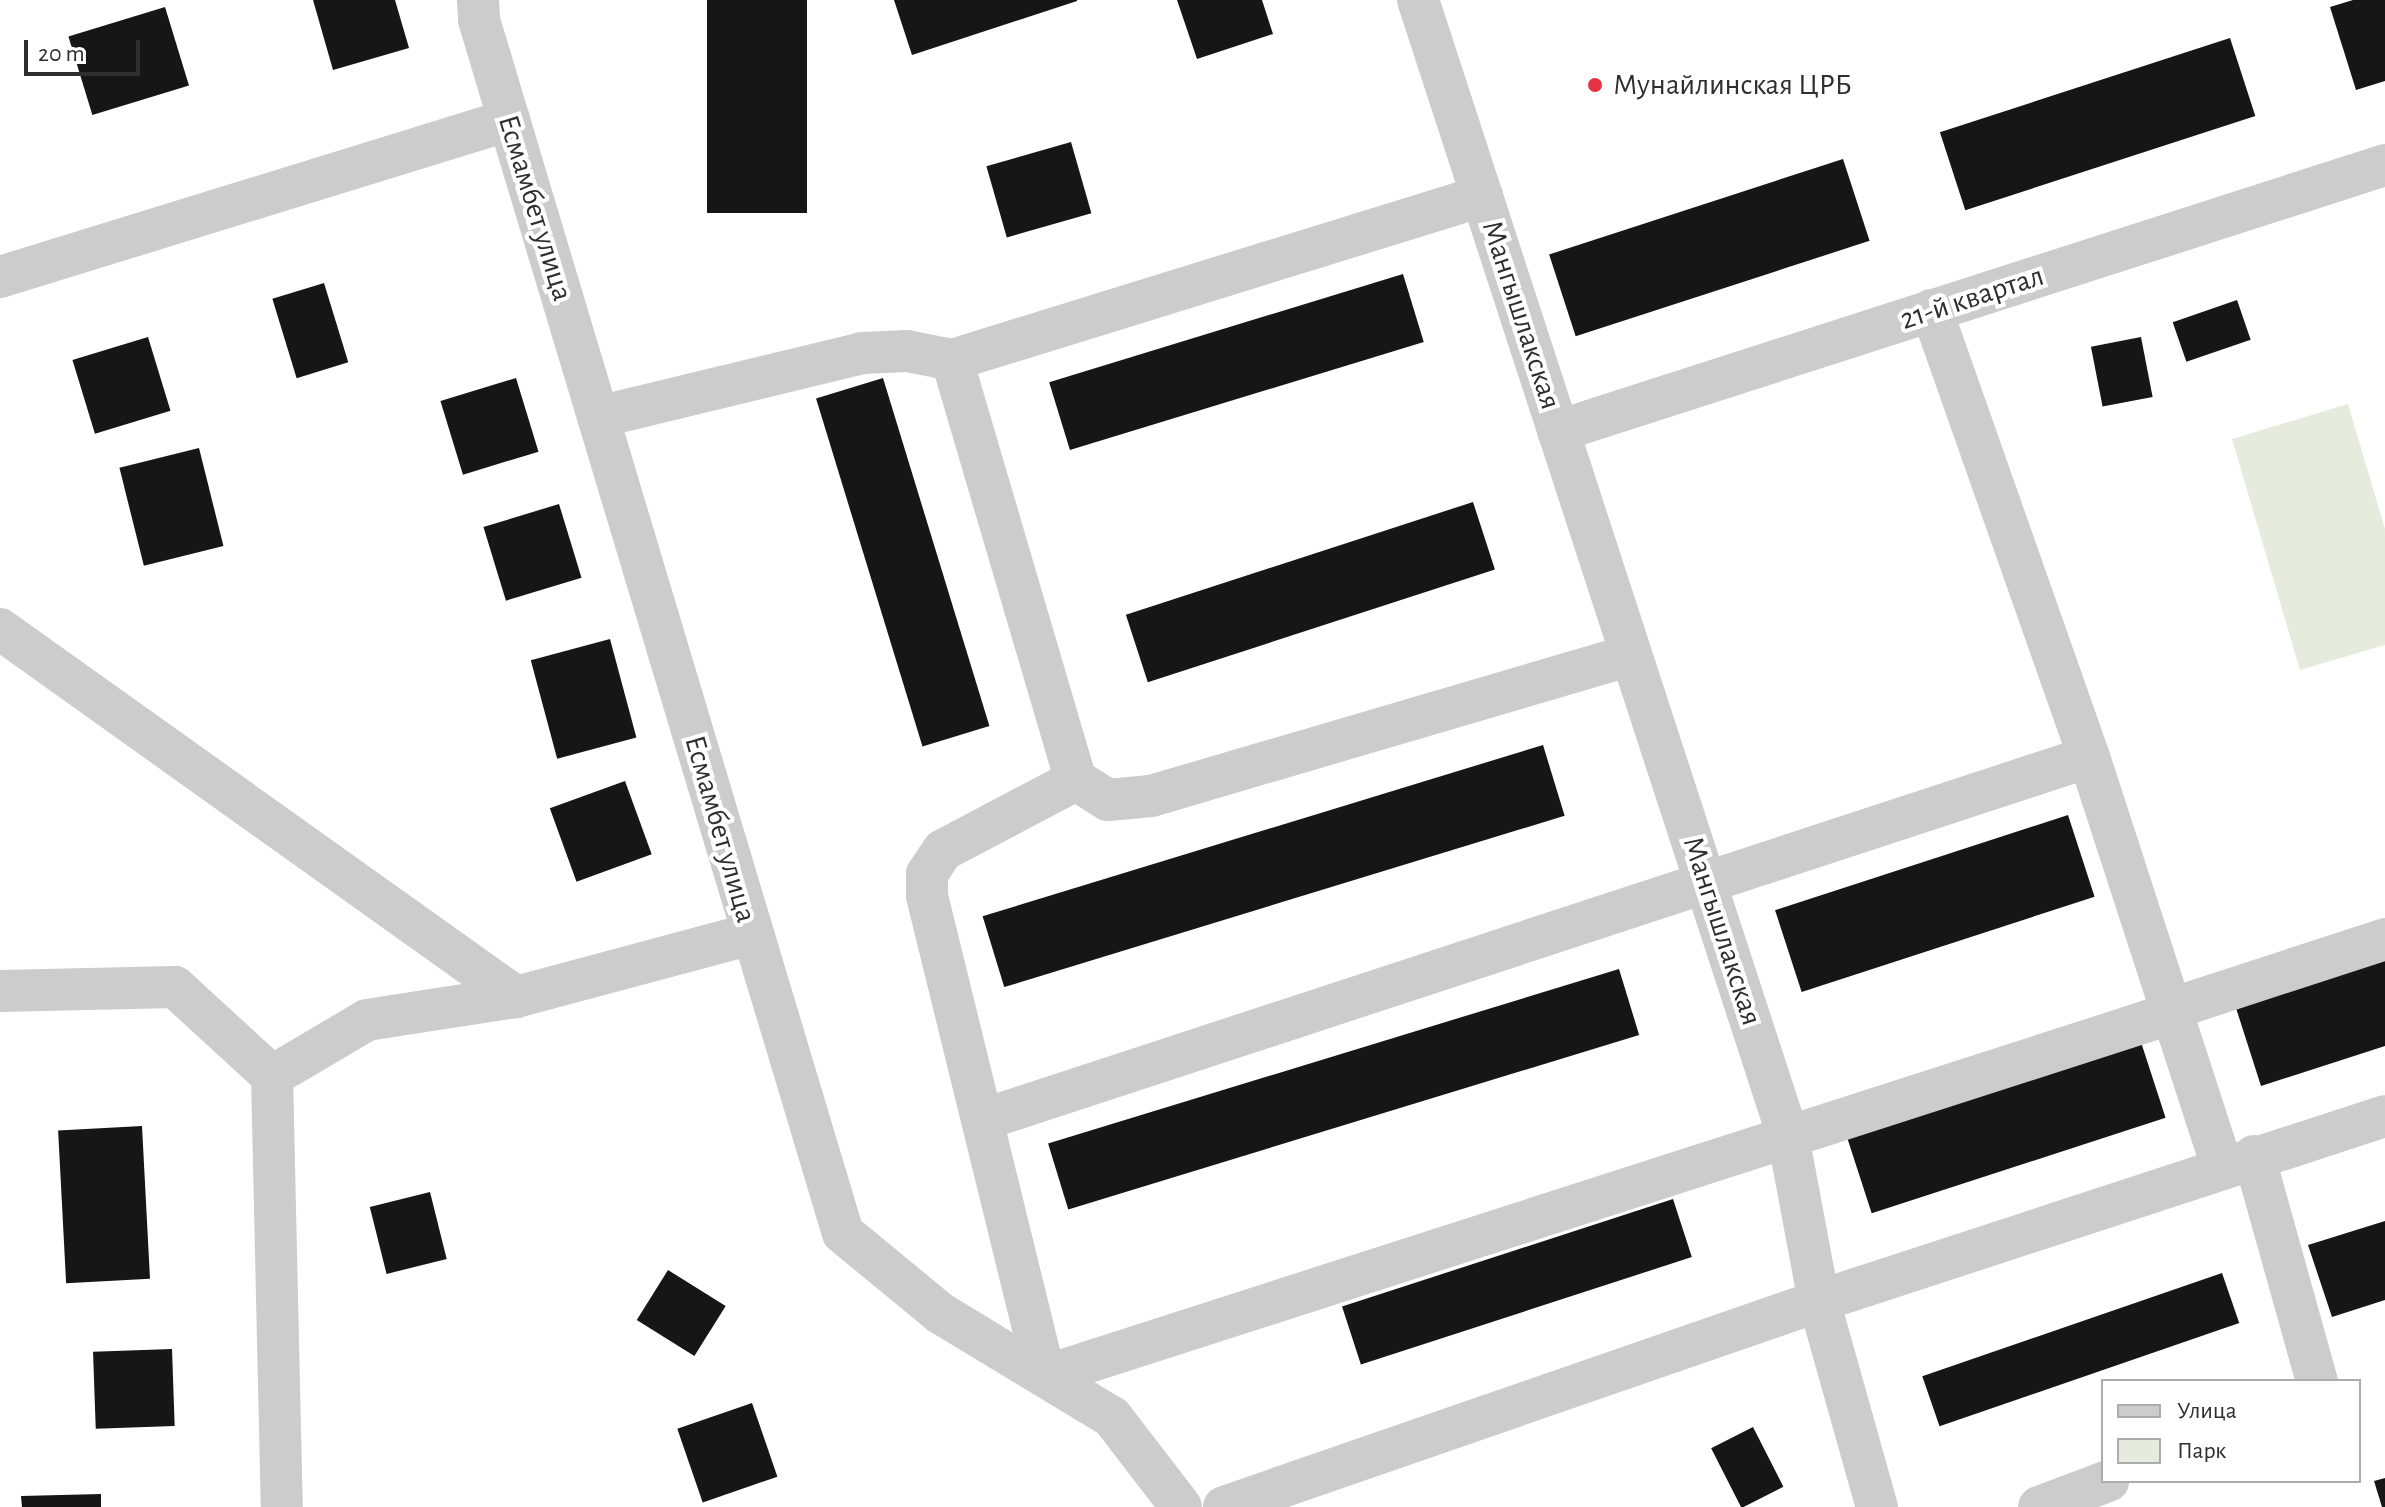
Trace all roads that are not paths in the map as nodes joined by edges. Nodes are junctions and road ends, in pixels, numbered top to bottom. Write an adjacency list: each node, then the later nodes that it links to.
1 (1418, 0): 5 (street, Мангышлакская)
2 (476, 7): 3 (street, Есмамбет улица)
3 (509, 120): 6 (street); 9 (street, Есмамбет улица)
4 (2385, 165): 7 (street, 21-й квартал)
5 (1482, 196): 8 (street); 10 (street, Мангышлакская)
6 (0, 277)
7 (1932, 310): 10 (street, 21-й квартал); 13 (street)
8 (952, 360): 9 (street); 14 (street)
9 (598, 417): 16 (street, Есмамбет улица)
10 (1558, 431): 12 (street, Мангышлакская)
11 (0, 629): 19 (street)
12 (1631, 655): 14 (street); 15 (street, Мангышлакская)
13 (2089, 757): 15 (street); 20 (street)
14 (1076, 780): 23 (street)
15 (1705, 880): 23 (street); 24 (street, Мангышлакская)
16 (751, 934): 19 (street); 27 (street, Есмамбет улица)
17 (2385, 939): 20 (street)
18 (0, 991): 21 (street)
19 (516, 997): 21 (street)
20 (2171, 1009): 24 (street); 25 (street)
21 (272, 1076): 30 (street)
22 (2385, 1116): 25 (street)
23 (982, 1120): 27 (street)
24 (1788, 1136): 26 (street, Мангышлакская); 27 (street)
25 (2238, 1162): 26 (street); 28 (street)
26 (1819, 1301): 32 (street); 33 (street, Мангышлакская)
27 (1045, 1376): 31 (street, Есмамбет улица)
28 (2316, 1379)
29 (2103, 1483): 34 (street)
30 (282, 1507)
31 (1181, 1507)
32 (1224, 1507)
33 (1877, 1507)
34 (2039, 1507)

